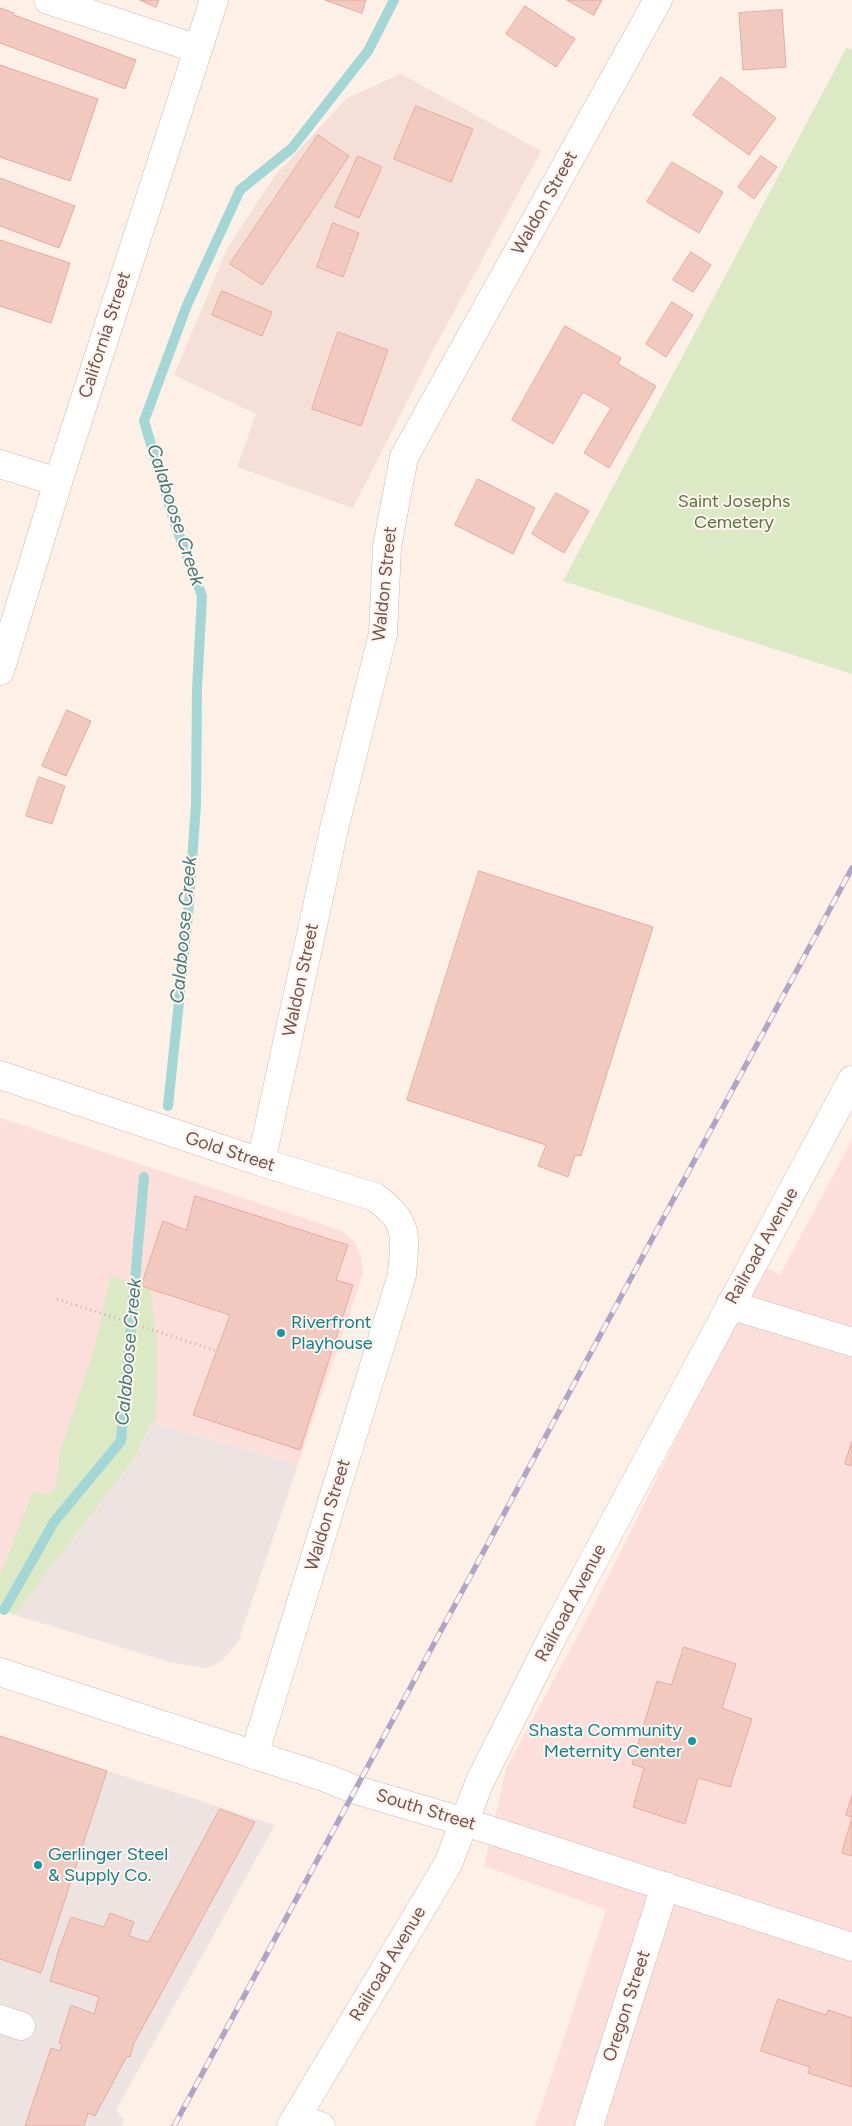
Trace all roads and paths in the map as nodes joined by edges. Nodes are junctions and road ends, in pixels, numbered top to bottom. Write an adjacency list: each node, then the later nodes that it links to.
1 (48, 0): 4 (street)
2 (214, 0): 4 (street, California Street)
3 (658, 0): 10 (street, Waldon Street)
4 (198, 49): 6 (street, California Street)
5 (0, 464): 6 (street)
6 (58, 482): 7 (street, California Street)
7 (0, 670)
8 (0, 1075): 10 (street, Gold Street)
9 (852, 1080): 13 (street, Railroad Avenue)
10 (261, 1162): 11 (street, Gold Street)
11 (402, 1275): 17 (street, Waldon Street)
12 (57, 1299): 15 (path)
13 (730, 1305): 14 (street); 18 (street, Railroad Avenue)
14 (852, 1342)
15 (217, 1351)
16 (0, 1672): 17 (street, South Street)
17 (254, 1755): 18 (street, South Street)
18 (465, 1822): 19 (street, South Street); 21 (street, Railroad Avenue)
19 (665, 1886): 20 (street, South Street); 22 (street, Oregon Street)
20 (852, 1948)
21 (303, 2124)
22 (589, 2126)

